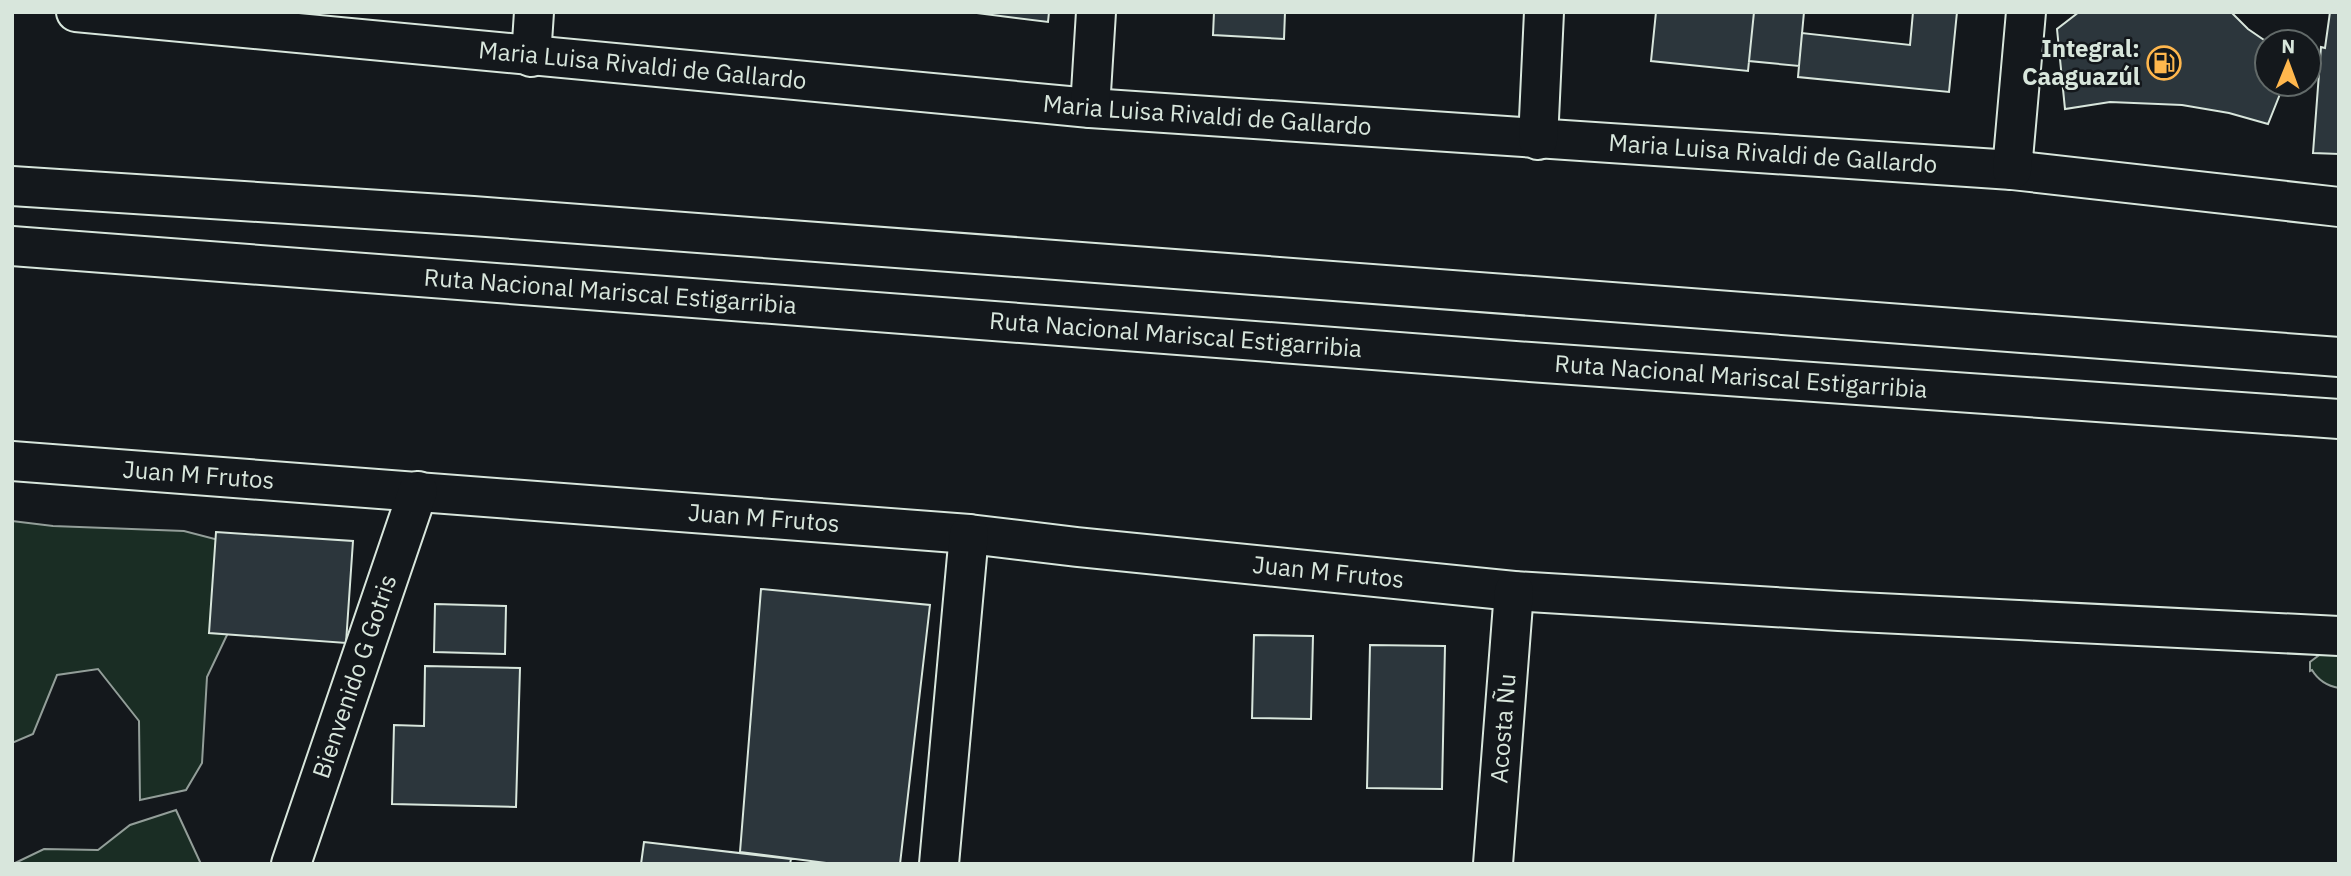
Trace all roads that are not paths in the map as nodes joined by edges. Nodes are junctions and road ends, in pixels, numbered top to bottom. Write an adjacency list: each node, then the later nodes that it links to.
1 (76, 12): 6 (main road, Maria Luisa Rivaldi de Gallardo)
2 (534, 12): 6 (main road)
3 (1096, 12): 7 (main road)
4 (1544, 12): 8 (main road)
5 (2026, 12): 9 (main road)
6 (531, 57): 7 (main road, Maria Luisa Rivaldi de Gallardo)
7 (1090, 108): 8 (main road, Maria Luisa Rivaldi de Gallardo)
8 (1538, 140): 9 (main road, Maria Luisa Rivaldi de Gallardo)
9 (2012, 170): 11 (main road, Maria Luisa Rivaldi de Gallardo)
10 (12, 186): 13 (main road)
11 (2339, 207)
12 (12, 246): 14 (main road, Ruta Nacional Mariscal Estigarribia)
13 (2339, 357)
14 (2339, 419)
15 (12, 461): 16 (main road, Juan M Frutos)
16 (418, 491): 17 (main road, Juan M Frutos); 20 (main road, Bienvenido G Gotris)
17 (969, 534): 18 (main road, Juan M Frutos); 21 (main road)
18 (1514, 591): 19 (main road, Juan M Frutos); 22 (main road, Acosta Ñu)
19 (2339, 636)
20 (291, 864)
21 (939, 864)
22 (1493, 864)

